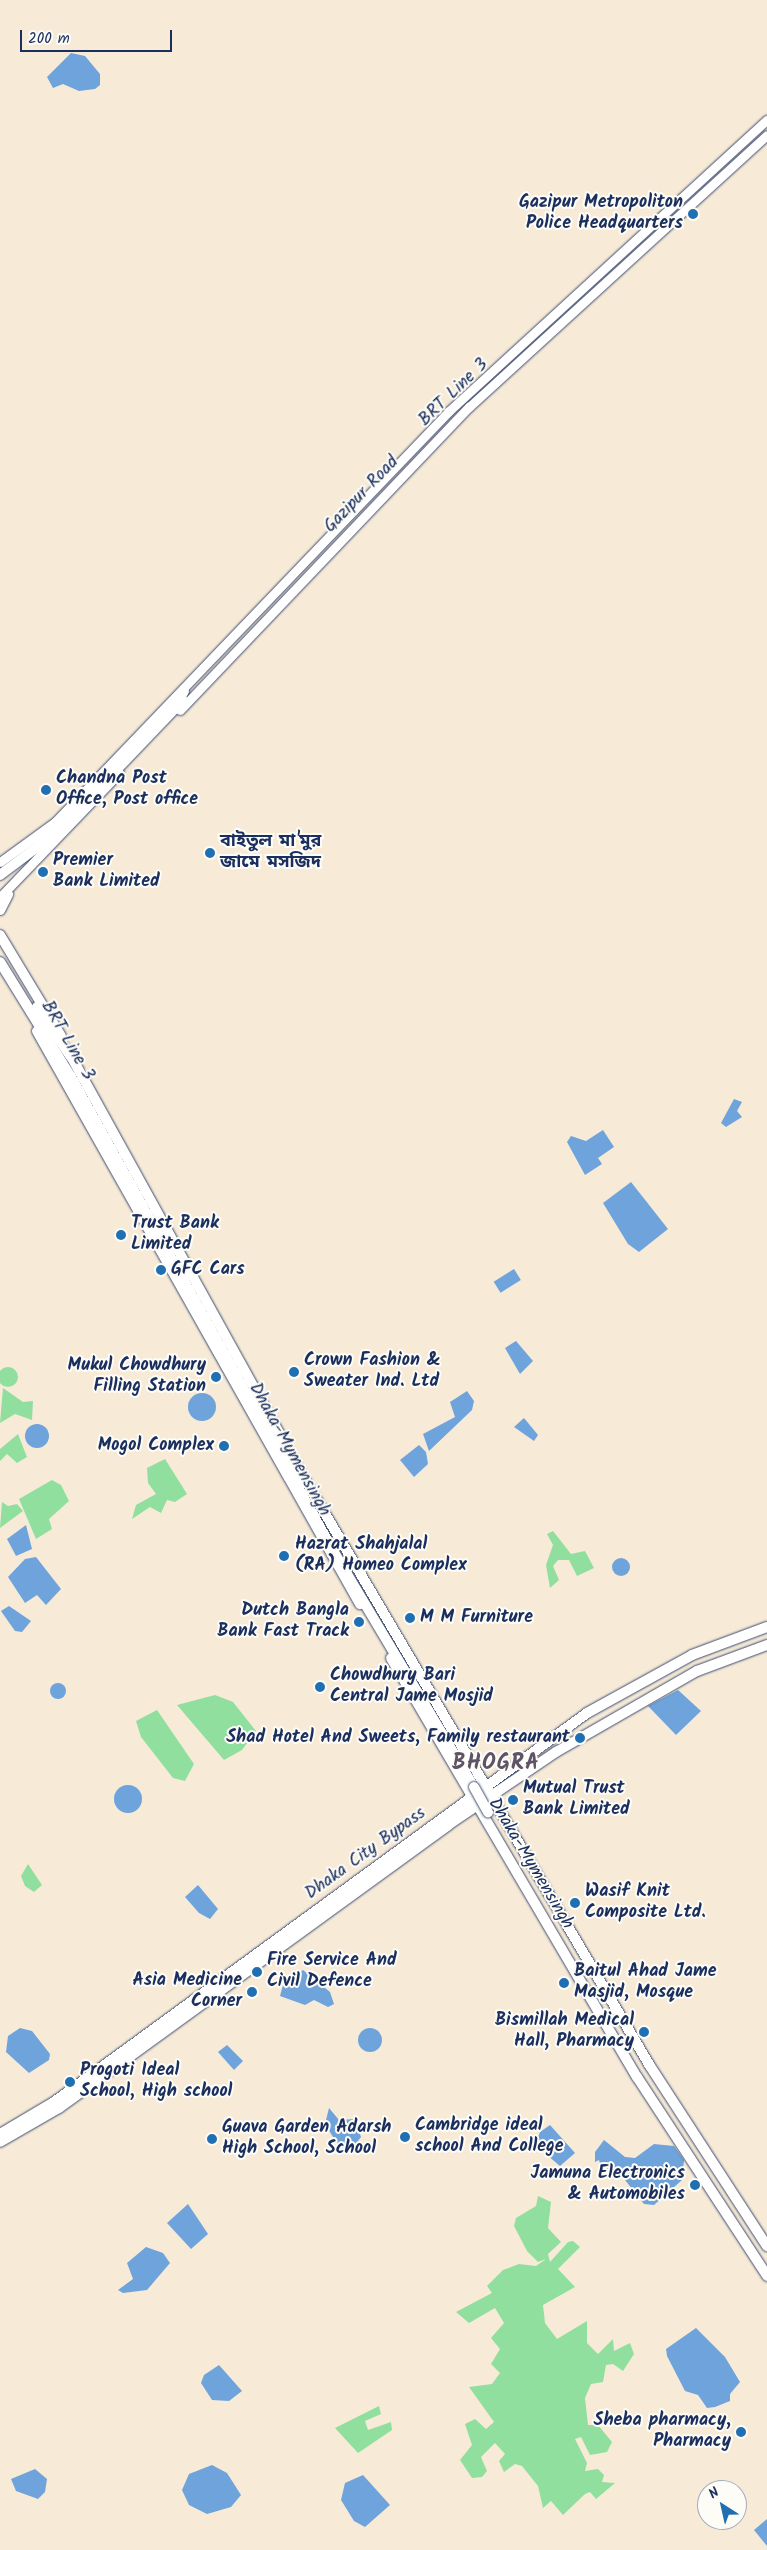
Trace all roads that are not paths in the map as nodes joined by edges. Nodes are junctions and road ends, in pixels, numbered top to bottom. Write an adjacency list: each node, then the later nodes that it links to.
1 (767, 120): 4 (main road, Gazipur Road)
2 (767, 127): 4 (main road, BRT Line 3)
3 (767, 135): 8 (main road, Gazipur Road)
4 (181, 699): 5 (highway, BRT Line 3); 6 (main road, Gazipur Road)
5 (96, 789): 6 (highway, BRT Line 3); 7 (highway, BRT Line 3)
6 (1, 863)
7 (0, 875)
8 (10, 889): 9 (main road, Gazipur Road); 10 (main road)
9 (0, 897)
10 (0, 910)
11 (0, 934): 12 (highway)
12 (3, 949): 14 (highway, BRT Line 3)
13 (0, 964): 15 (highway, BRT Line 3); 16 (highway, Dhaka-Mymensingh)
14 (71, 1057): 19 (highway, Dhaka-Mymensingh)
15 (105, 1144): 16 (highway); 20 (highway)
16 (112, 1166): 20 (highway, Dhaka-Mymensingh)
17 (767, 1627): 19 (highway, Dhaka City Bypass)
18 (767, 1645): 19 (highway, Dhaka City Bypass)
19 (488, 1791): 20 (highway, Dhaka City Bypass); 24 (highway, Dhaka-Mymensingh)
20 (474, 1797): 21 (highway, bridge); 22 (highway, Dhaka City Bypass); 23 (highway); 25 (highway, Dhaka-Mymensingh)
21 (488, 1812)
22 (0, 2134)
23 (0, 2142)
24 (767, 2246)
25 (767, 2276)

